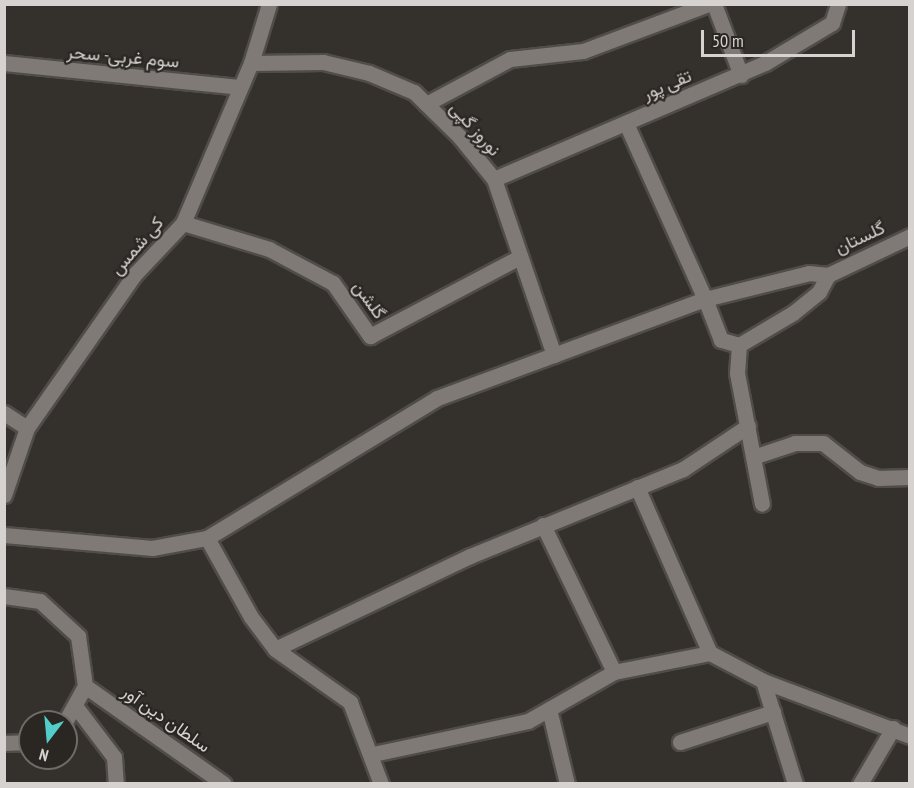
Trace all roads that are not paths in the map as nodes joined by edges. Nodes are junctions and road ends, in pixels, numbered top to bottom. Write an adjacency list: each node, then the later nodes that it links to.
1 (269, 4): 6 (street, کی شمس)
2 (709, 4): 9 (street)
3 (714, 4): 7 (street)
4 (838, 4): 7 (street, تقی پور)
5 (4, 63): 8 (street, سوم غربی- سحر)
6 (251, 63): 8 (street, کی شمس); 9 (street, نوروز گپی)
7 (741, 75): 10 (street, تقی پور)
8 (239, 87): 12 (street, کی شمس)
9 (426, 104): 11 (street, نوروز گپی)
10 (626, 123): 11 (street, تقی پور); 16 (street)
11 (494, 179): 14 (street, نوروز گپی)
12 (183, 222): 14 (street, گلشن); 21 (street, کی شمس)
13 (909, 236): 15 (street, گلستان)
14 (520, 257): 18 (street, نوروز گپی)
15 (828, 275): 16 (street); 17 (street)
16 (705, 299): 17 (street); 18 (street)
17 (739, 345): 20 (street)
18 (554, 356): 29 (street)
19 (4, 413): 21 (street)
20 (748, 426): 22 (street); 24 (street)
21 (27, 428): 25 (street, کی شمس)
22 (753, 457): 23 (street); 26 (street)
23 (909, 477)
24 (636, 487): 27 (street); 32 (street)
25 (4, 495)
26 (762, 504)
27 (543, 525): 31 (street); 33 (street)
28 (4, 535): 29 (street)
29 (207, 538): 31 (street)
30 (5, 593): 35 (street)
31 (275, 649): 43 (street)
32 (710, 653): 33 (street); 34 (street)
33 (614, 672): 37 (street)
34 (763, 681): 39 (street); 40 (street)
35 (85, 686): 36 (street); 45 (street, سلطان دین آور)
36 (76, 707): 38 (street); 44 (street)
37 (549, 709): 43 (street); 47 (street)
38 (74, 710)
39 (773, 712): 42 (street); 48 (street)
40 (893, 728): 41 (street); 49 (street)
41 (909, 736)
42 (680, 742)
43 (373, 754): 46 (street)
44 (116, 783)
45 (224, 783)
46 (381, 783)
47 (567, 783)
48 (795, 783)
49 (860, 783)

